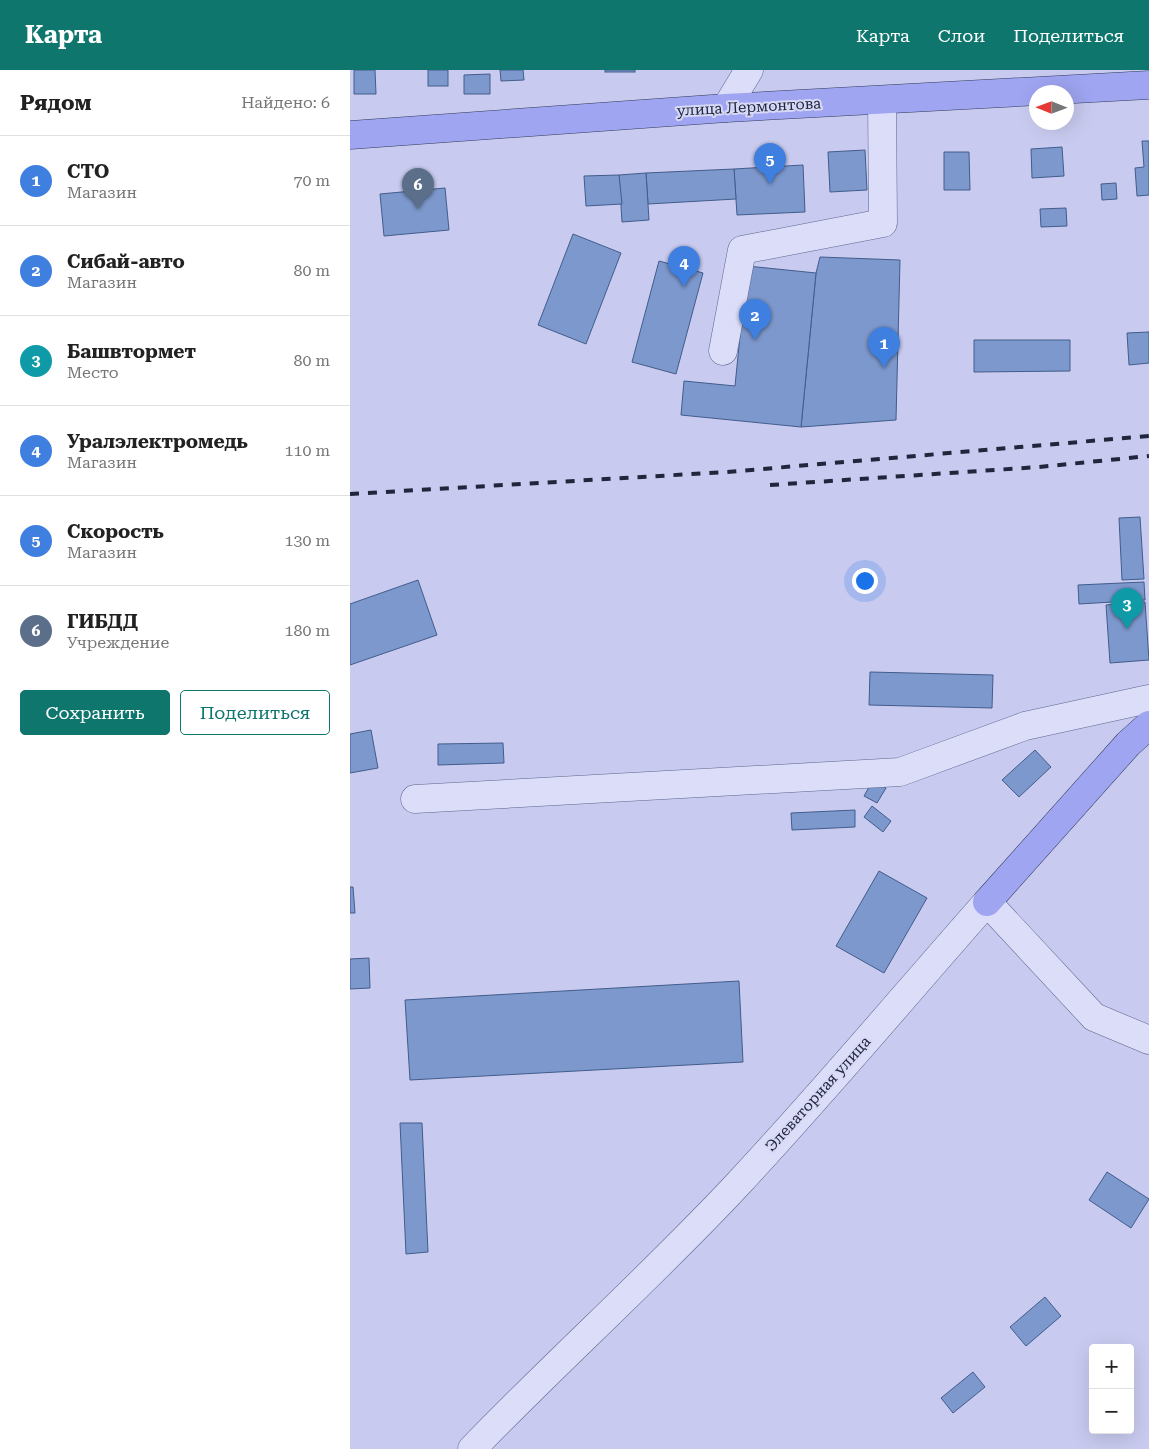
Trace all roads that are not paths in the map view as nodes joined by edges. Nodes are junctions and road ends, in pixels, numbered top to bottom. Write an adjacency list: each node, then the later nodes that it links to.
1 (749, 70): 4 (street)
2 (1149, 85): 3 (main road, улица Лермонтова)
3 (882, 100): 4 (main road, улица Лермонтова); 6 (street)
4 (726, 108): 5 (main road, улица Лермонтова)
5 (350, 135)
6 (723, 351)
7 (1149, 699): 9 (street)
8 (1149, 725): 10 (main road, Элеваторная улица)
9 (415, 799)
10 (987, 902): 11 (street); 12 (street, Элеваторная улица)
11 (1149, 1040)
12 (472, 1449)

